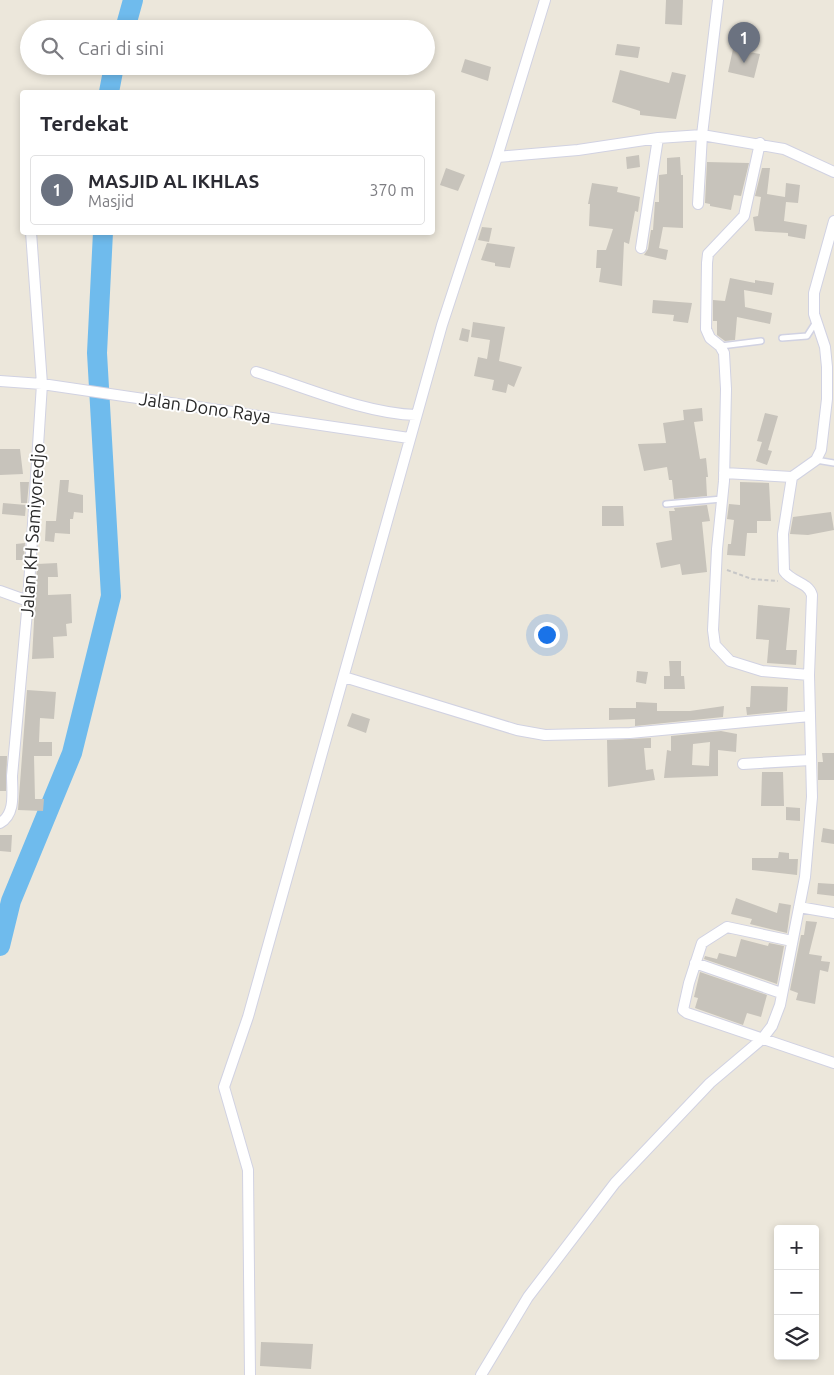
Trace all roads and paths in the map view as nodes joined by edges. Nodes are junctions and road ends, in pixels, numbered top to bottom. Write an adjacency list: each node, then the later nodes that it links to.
1 (545, 0): 6 (street)
2 (718, 0): 3 (street)
3 (702, 135): 4 (street); 5 (street); 8 (street)
4 (658, 138): 6 (street); 11 (street)
5 (760, 143): 7 (street); 15 (street)
6 (498, 157): 19 (street)
7 (834, 172)
8 (698, 204)
9 (834, 221): 12 (street)
10 (31, 235): 18 (street, Jalan KH Samiyoredjo)
11 (641, 248)
12 (817, 321): 13 (lane); 21 (street)
13 (782, 338)
14 (761, 341): 15 (lane)
15 (720, 346): 23 (street)
16 (256, 372): 19 (street)
17 (0, 381): 18 (street, Jalan Dono Raya)
18 (42, 384): 20 (street, Jalan Dono Raya); 30 (street, Jalan KH Samiyoredjo)
19 (416, 415): 20 (street)
20 (409, 438): 32 (street)
21 (816, 460): 22 (lane); 24 (street)
22 (834, 463)
23 (724, 473): 24 (street); 25 (street)
24 (792, 477): 31 (street)
25 (722, 499): 26 (lane); 27 (street)
26 (666, 504)
27 (716, 566): 28 (path); 31 (street)
28 (781, 581)
29 (0, 591): 30 (street)
30 (28, 601): 36 (street, Jalan KH Samiyoredjo)
31 (809, 675): 33 (street)
32 (344, 677): 33 (street); 44 (street)
33 (810, 716): 34 (street)
34 (810, 760): 35 (street); 37 (street)
35 (743, 764)
36 (0, 823)
37 (799, 907): 38 (street); 39 (street)
38 (834, 913)
39 (792, 941): 40 (street); 41 (street)
40 (695, 963): 41 (street); 42 (street)
41 (781, 993): 42 (street)
42 (762, 1039): 43 (street); 45 (street)
43 (834, 1063)
44 (250, 1375)
45 (481, 1375)

